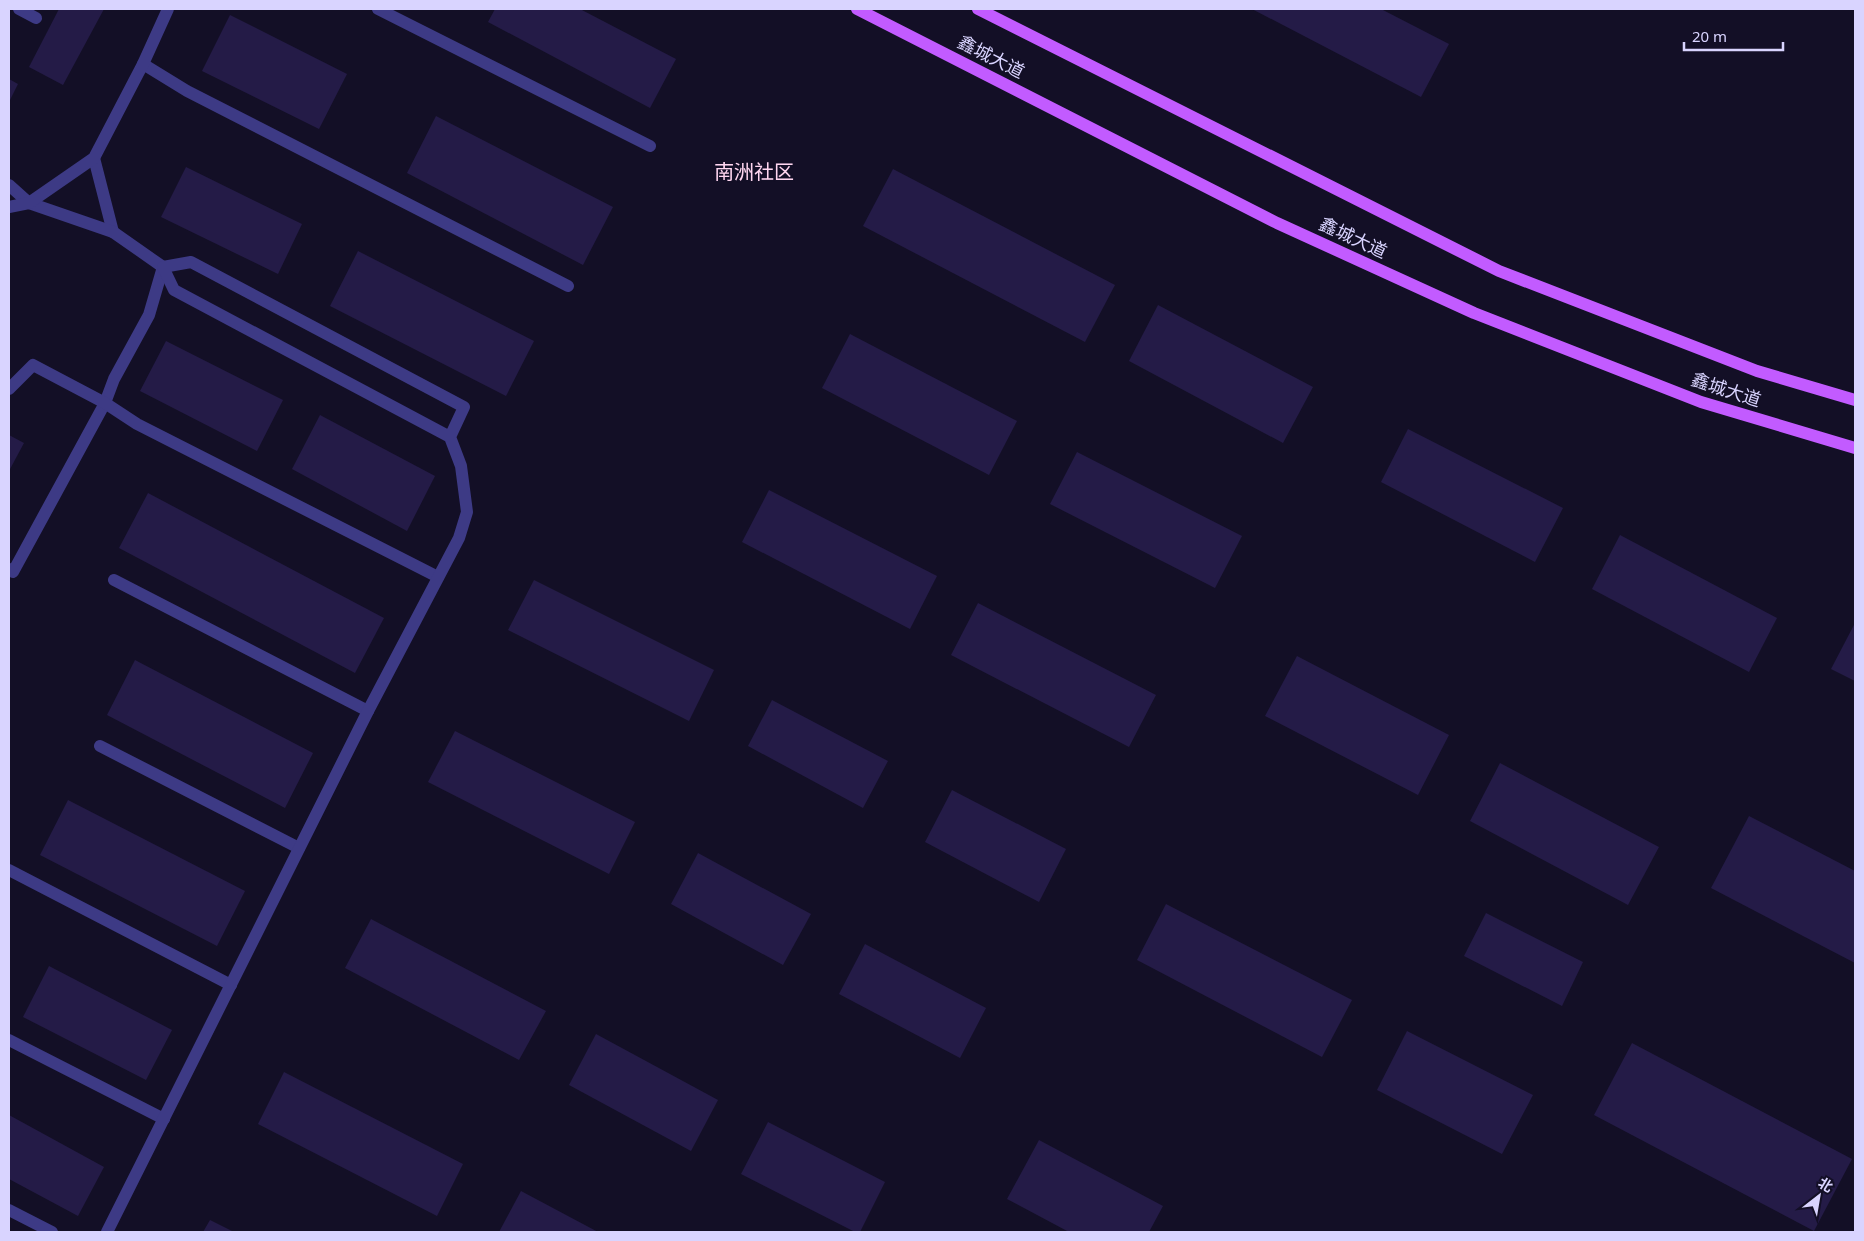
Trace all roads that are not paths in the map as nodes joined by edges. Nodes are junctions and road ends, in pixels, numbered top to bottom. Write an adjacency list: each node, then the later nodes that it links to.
1 (19, 9): 6 (lane)
2 (168, 9): 7 (lane)
3 (378, 9): 8 (lane)
4 (857, 9): 20 (main road, 鑫城大道)
5 (978, 9): 17 (main road, 鑫城大道)
6 (36, 18)
7 (142, 64): 9 (lane); 15 (lane)
8 (650, 146)
9 (94, 158): 11 (lane); 13 (lane)
10 (9, 184): 11 (lane)
11 (29, 203): 12 (lane); 13 (lane)
12 (9, 207)
13 (113, 232): 14 (lane)
14 (163, 267): 18 (lane); 19 (lane); 19 (lane)
15 (568, 286)
16 (9, 389): 18 (lane)
17 (1855, 400)
18 (105, 402): 21 (lane); 22 (lane)
19 (450, 437): 22 (lane)
20 (1855, 448)
21 (9, 569)
22 (438, 577): 24 (lane)
23 (114, 580): 24 (lane)
24 (368, 710): 26 (lane)
25 (100, 746): 26 (lane)
26 (299, 848): 28 (lane)
27 (9, 870): 28 (lane)
28 (231, 984): 30 (lane)
29 (9, 1040): 30 (lane)
30 (164, 1119): 33 (lane)
31 (9, 1210): 32 (lane)
32 (52, 1232)
33 (107, 1232)

